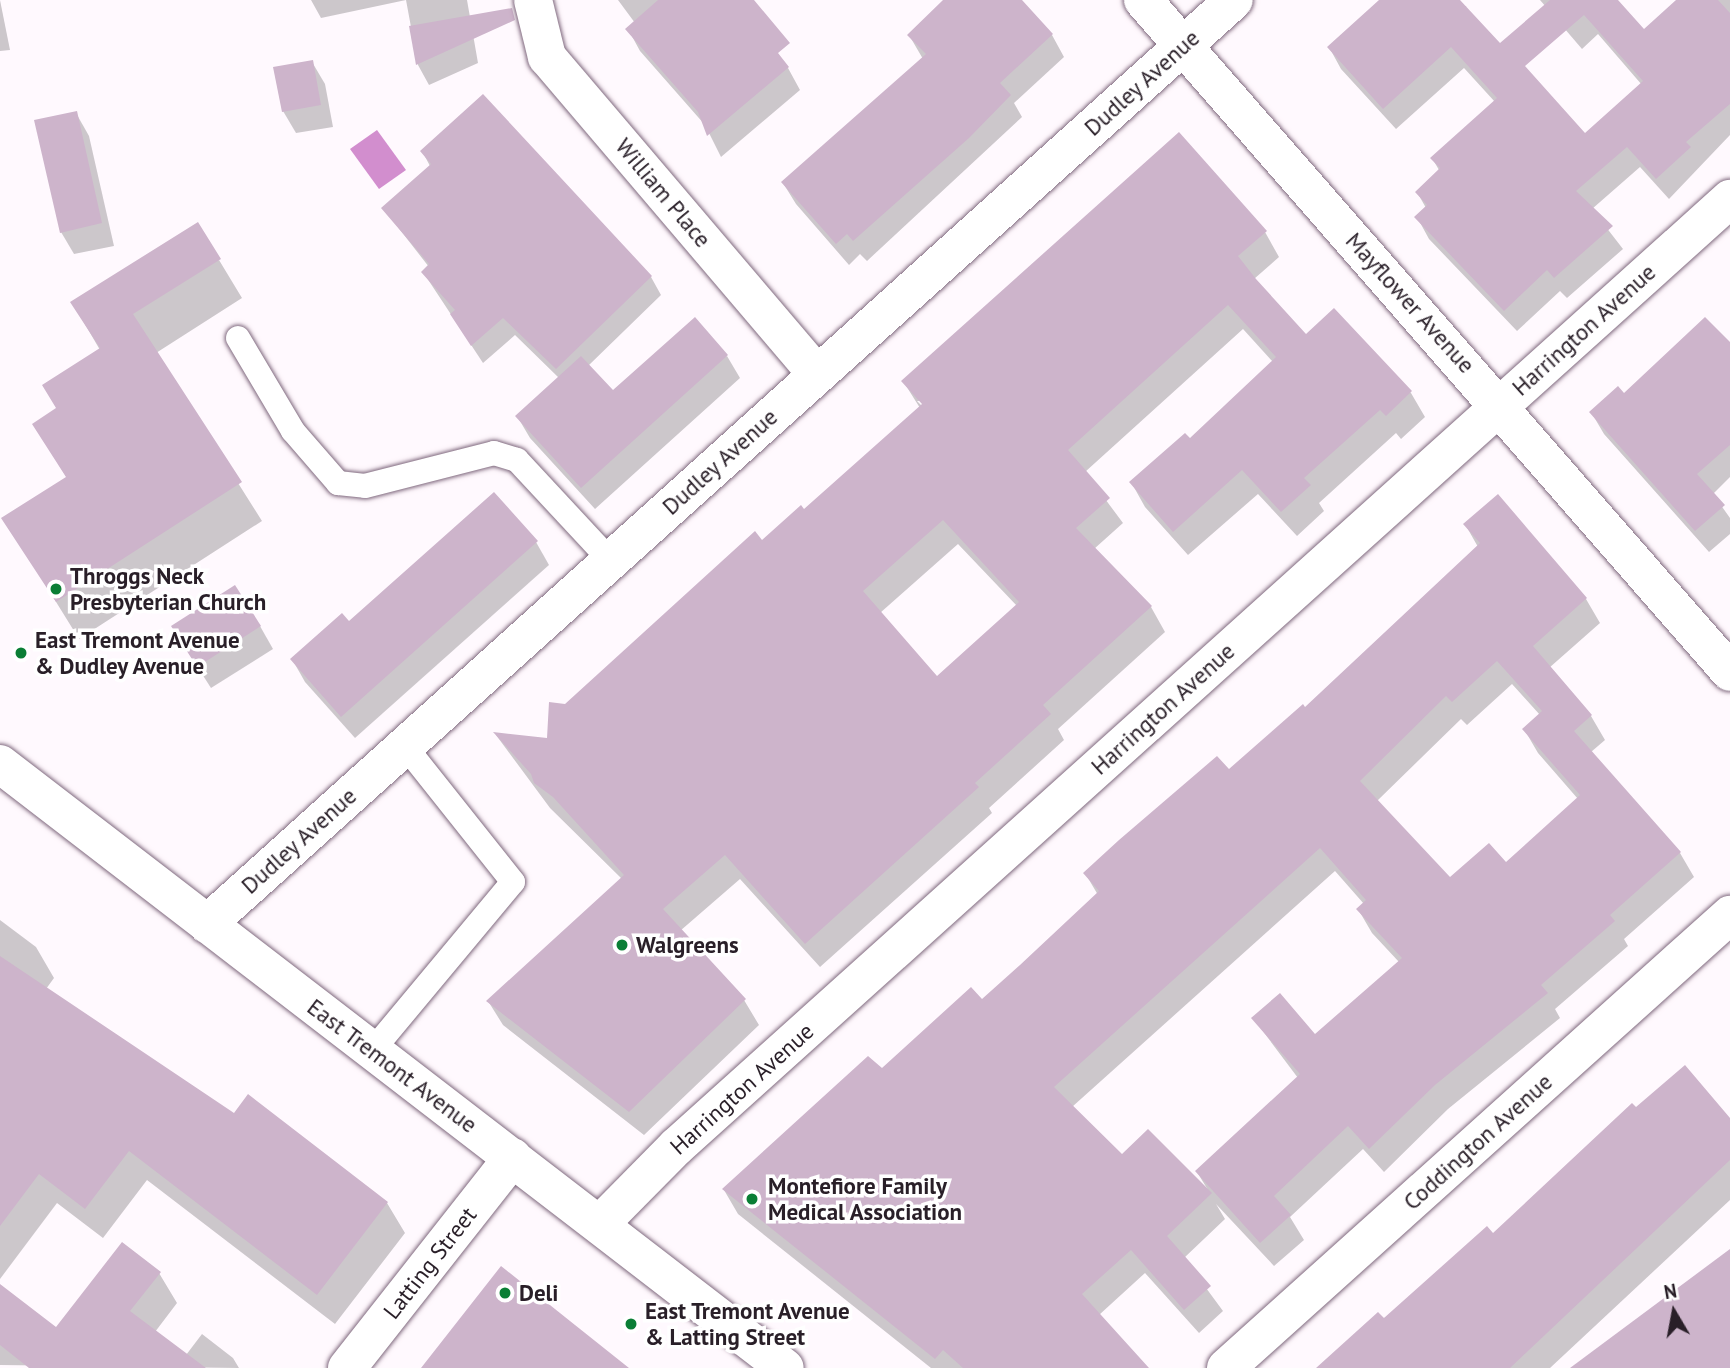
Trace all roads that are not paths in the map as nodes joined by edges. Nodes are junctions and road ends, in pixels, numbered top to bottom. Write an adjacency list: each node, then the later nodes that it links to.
1 (533, 0): 7 (street, William Place)
2 (1143, 0): 4 (street, Mayflower Avenue)
3 (1234, 0): 4 (street, Dudley Avenue)
4 (1182, 47): 7 (street, Dudley Avenue); 8 (street, Mayflower Avenue)
5 (1730, 199): 8 (street, Harrington Avenue)
6 (238, 338): 9 (lane)
7 (817, 374): 9 (street, Dudley Avenue)
8 (1501, 405): 10 (street, Mayflower Avenue); 17 (street, Harrington Avenue)
9 (610, 560): 11 (street, Dudley Avenue)
10 (1730, 672)
11 (405, 746): 14 (street, Dudley Avenue); 15 (lane)
12 (0, 764): 14 (street, East Tremont Avenue)
13 (1730, 915): 20 (street, Coddington Avenue)
14 (207, 924): 15 (street, East Tremont Avenue)
15 (372, 1051): 16 (street, East Tremont Avenue)
16 (513, 1157): 17 (street, East Tremont Avenue); 18 (street, Latting Street)
17 (600, 1224): 19 (street, East Tremont Avenue)
18 (347, 1368)
19 (785, 1368)
20 (1226, 1368)

